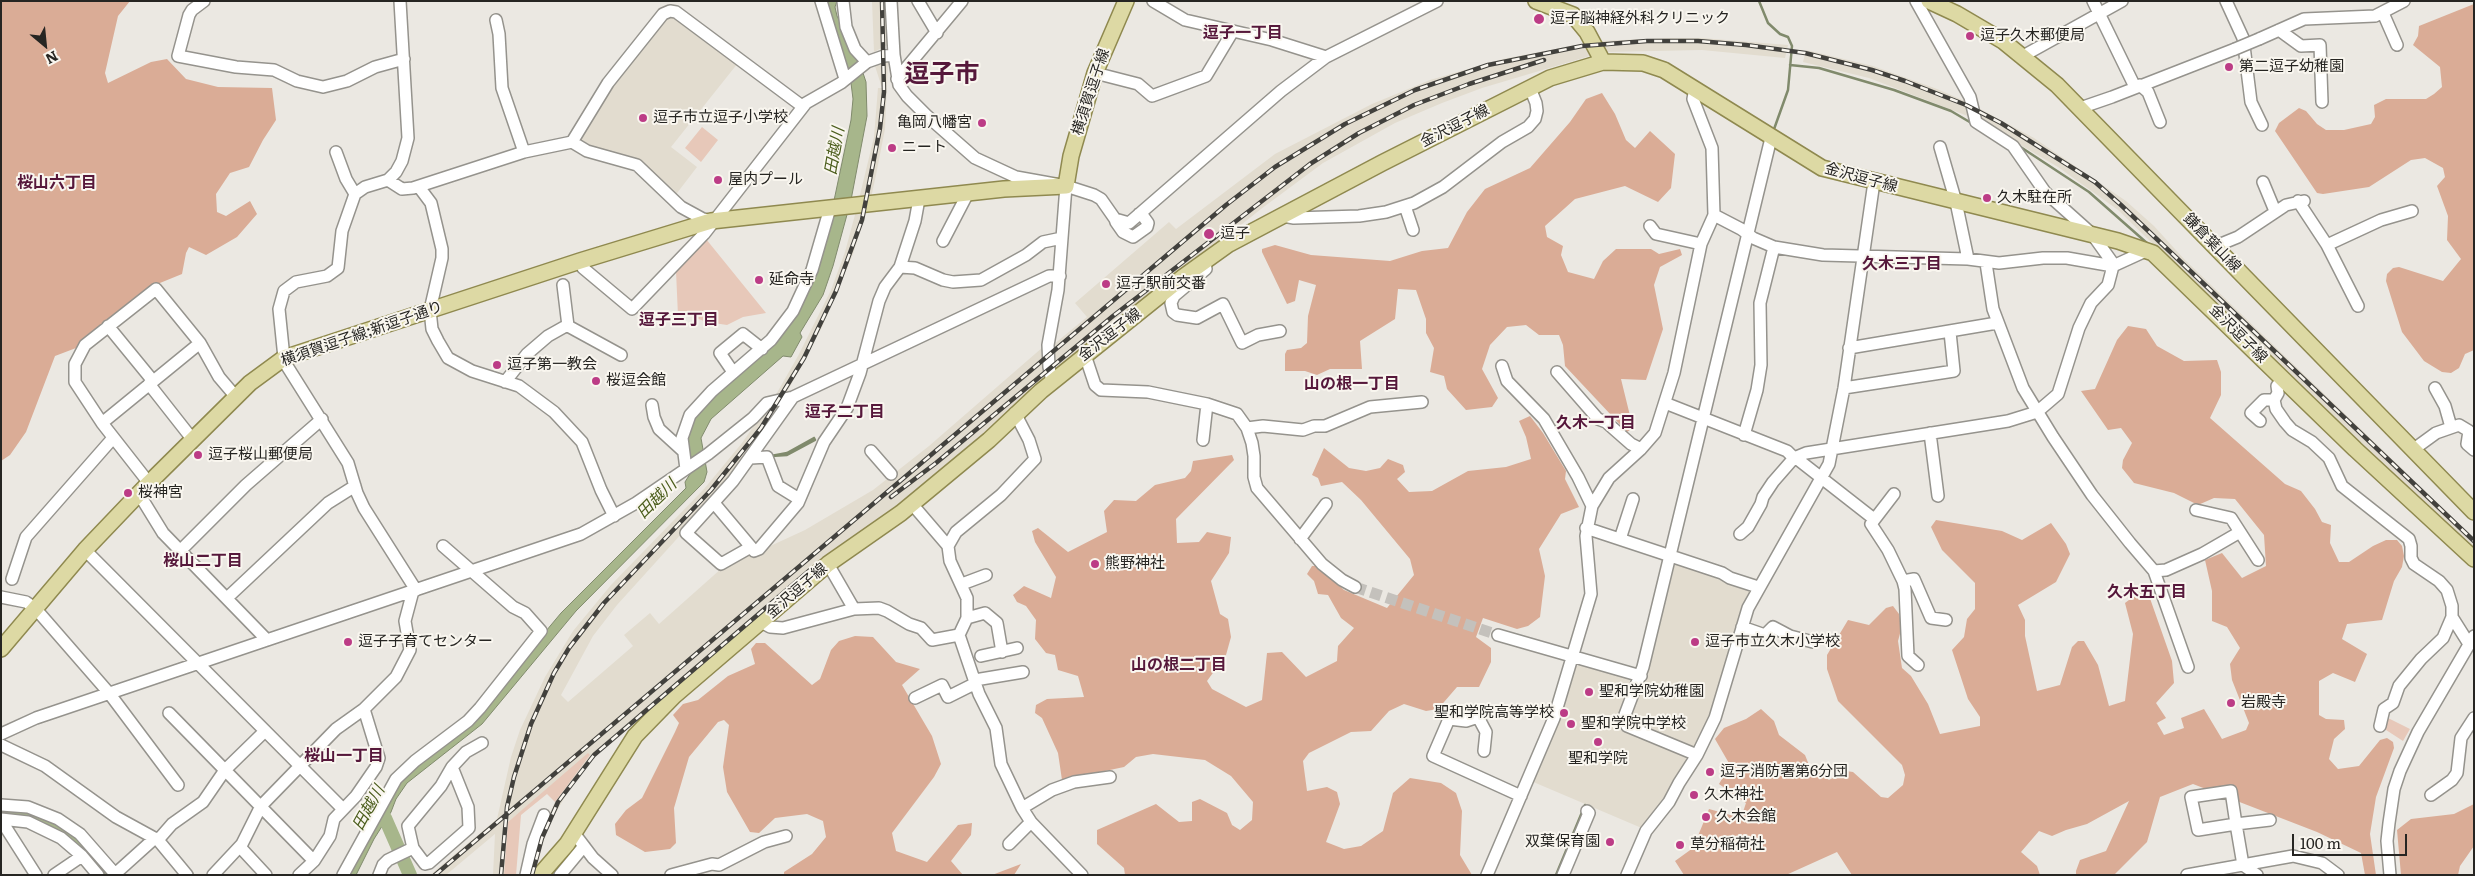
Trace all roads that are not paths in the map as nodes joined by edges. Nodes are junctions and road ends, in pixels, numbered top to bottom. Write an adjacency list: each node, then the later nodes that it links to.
1 (204, 1): 28 (street)
2 (400, 1): 28 (street)
3 (821, 1): 32 (street)
4 (843, 1): 30 (street)
5 (891, 1): 25 (street)
6 (918, 1): 23 (street)
7 (962, 1): 23 (street)
8 (1126, 1): 31 (main road, 横須賀逗子線)
9 (1153, 1): 22 (street)
10 (1437, 1): 27 (street)
11 (1536, 1): 29 (main road)
12 (1916, 1): 67 (street)
13 (1929, 1): 26 (main road, 鎌倉葉山線)
14 (2093, 1): 19 (street)
15 (2122, 1): 19 (street)
16 (2226, 1): 41 (street)
17 (2404, 1): 18 (street)
18 (2383, 13): 21 (street); 24 (street)
19 (2099, 14): 26 (street); 34 (street)
20 (496, 20): 46 (street)
21 (2279, 30): 34 (street, bridge); 37 (street)
22 (1232, 31): 27 (street); 31 (street)
23 (937, 33): 33 (street)
24 (2397, 45)
25 (894, 55): 30 (street); 33 (street)
26 (2023, 56): 39 (main road, 鎌倉葉山線)
27 (1326, 57): 52 (street)
28 (404, 59): 48 (street)
29 (1603, 62): 35 (main road, 金沢逗子線); 36 (main road, 金沢逗子線)
30 (865, 63): 32 (street)
31 (1095, 73): 52 (main road, 横須賀逗子線)
32 (846, 79): 38 (street)
33 (897, 79): 47 (street)
34 (2138, 86): 39 (street); 40 (street)
35 (1530, 88): 58 (street); 63 (main road, 金沢逗子線)
36 (1695, 88): 42 (main road, 金沢逗子線); 62 (street)
37 (2322, 102)
38 (802, 106): 43 (street); 64 (street)
39 (2080, 108): 73 (main road, 鎌倉葉山線)
40 (2160, 122)
41 (2262, 125)
42 (1772, 138): 49 (main road, 金沢逗子線); 68 (street)
43 (572, 142): 46 (street); 64 (street)
44 (1940, 147): 57 (street)
45 (336, 152): 55 (street)
46 (524, 152): 51 (street)
47 (1016, 177): 52 (street); 53 (main road)
48 (388, 180): 51 (street); 55 (street)
49 (1874, 182): 57 (main road, 金沢逗子線); 76 (street)
50 (2263, 182): 60 (street)
51 (419, 186): 86 (street)
52 (1066, 186): 53 (main road); 69 (street)
53 (1004, 189): 54 (main road)
54 (968, 193): 56 (main road); 70 (street)
55 (355, 194): 97 (street)
56 (919, 198): 59 (main road); 82 (street)
57 (1956, 202): 67 (main road, 金沢逗子線); 77 (street)
58 (1405, 206): 63 (street); 66 (street)
59 (831, 208): 64 (main road, 横須賀逗子線;新逗子通り); 94 (street)
60 (2275, 211): 72 (street); 73 (street)
61 (2412, 211): 72 (street)
62 (1714, 215): 68 (street); 71 (street)
63 (1283, 216): 79 (main road, 金沢逗子線)
64 (714, 221): 78 (main road, 横須賀逗子線;新逗子通り); 78 (street)
65 (1650, 226): 71 (street)
66 (1413, 230)
67 (2092, 234): 75 (main road, 金沢逗子線); 81 (street)
68 (1748, 235): 74 (street); 118 (street)
69 (1062, 238): 82 (street); 83 (street)
70 (943, 241)
71 (1701, 244): 112 (street)
72 (2327, 245): 85 (street)
73 (2216, 246): 130 (main road, 鎌倉葉山線)
74 (1774, 247): 76 (street); 124 (street)
75 (2148, 250): 81 (street); 102 (main road, 金沢逗子線)
76 (1864, 256): 77 (street); 93 (street)
77 (1968, 259): 80 (street)
78 (580, 261): 86 (main road, 横須賀逗子線;新逗子通り)
79 (1204, 262): 90 (street); 96 (main road, 金沢逗子線)
80 (1986, 262): 81 (street); 87 (street)
81 (2113, 266): 115 (street)
82 (900, 267): 98 (street)
83 (1060, 276): 98 (street); 104 (street)
84 (563, 285): 89 (street)
85 (2358, 306)
86 (430, 310): 97 (main road, 横須賀逗子線;新逗子通り); 103 (street)
87 (1998, 323): 91 (street); 115 (street)
88 (108, 326): 92 (street); 105 (street); 120 (street)
89 (568, 326): 95 (street); 103 (street)
90 (1280, 331)
91 (1950, 332): 93 (street); 106 (street)
92 (200, 343): 105 (street); 108 (street)
93 (1849, 348): 106 (street)
94 (762, 349): 100 (street); 100 (street)
95 (621, 355)
96 (1085, 355): 104 (main road, 金沢逗子線); 114 (street)
97 (284, 358): 108 (main road, 横須賀逗子線;新逗子通り); 117 (street)
98 (863, 363): 109 (street); 144 (street)
99 (1502, 366): 148 (street)
100 (733, 372): 131 (street)
101 (1557, 372): 128 (street)
102 (2283, 378): 110 (street); 164 (main road, 金沢逗子線)
103 (505, 382): 151 (street)
104 (1052, 382): 116 (main road, 金沢逗子線)
105 (151, 383): 120 (street); 126 (street)
106 (1844, 388): 129 (street)
107 (2435, 388): 121 (street)
108 (236, 397): 126 (main road, 横須賀逗子線;新逗子通り)
109 (793, 397): 134 (street); 136 (street)
110 (2274, 400): 119 (street); 180 (street)
111 (1422, 402): 122 (street)
112 (1665, 403): 118 (street); 128 (street)
113 (652, 404): 131 (street)
114 (1207, 404): 122 (street); 127 (street)
115 (2037, 412): 123 (street); 167 (street)
116 (1015, 413): 146 (main road, 金沢逗子線); 159 (street)
117 (322, 419): 139 (street); 162 (street)
118 (1704, 419): 124 (street); 163 (street)
119 (2260, 421)
120 (102, 423): 125 (street)
121 (2451, 427): 130 (street); 132 (street)
122 (1246, 428): 156 (street)
123 (1930, 433): 129 (street); 142 (street)
124 (1744, 434): 135 (street)
125 (113, 438): 140 (street); 170 (street)
126 (194, 440): 140 (main road, 横須賀逗子線;新逗子通り)
127 (1203, 440)
128 (1641, 449): 148 (street)
129 (1834, 449): 135 (street); 138 (street)
130 (2414, 449): 150 (main road, 鎌倉葉山線)
131 (682, 450): 136 (street)
132 (2474, 450)
133 (871, 451): 137 (street)
134 (751, 458): 144 (street); 145 (street)
135 (1795, 458): 138 (street); 155 (street)
136 (687, 469): 151 (street)
137 (891, 474)
138 (1822, 478): 152 (street); 174 (street)
139 (355, 486): 175 (street); 177 (street)
140 (144, 489): 161 (main road, 横須賀逗子線;新逗子通り); 162 (street)
141 (1894, 494): 152 (street)
142 (1938, 496)
143 (1633, 498): 157 (street)
144 (799, 499): 160 (street)
145 (714, 503): 160 (street); 160 (street)
146 (912, 504): 159 (street); 166 (main road, 金沢逗子線)
147 (1326, 504): 156 (street)
148 (1592, 506): 153 (street)
149 (2196, 510): 154 (street)
150 (2474, 512)
151 (614, 516): 168 (street)
152 (1874, 519): 171 (street)
153 (1586, 528): 157 (street); 194 (street)
154 (2240, 532): 165 (street); 167 (street)
155 (1740, 534)
156 (1300, 539): 173 (street)
157 (1620, 539): 163 (street)
158 (443, 546): 168 (street)
159 (948, 546): 172 (street)
160 (751, 547)
161 (84, 550): 178 (main road, 横須賀逗子線;新逗子通り); 195 (street)
162 (180, 551): 177 (street)
163 (1670, 555): 174 (street); 199 (street)
164 (2474, 559)
165 (2258, 560)
166 (828, 564): 179 (street); 183 (main road, 金沢逗子線)
167 (2154, 571): 197 (street)
168 (473, 572): 175 (street); 249 (street)
169 (986, 575): 172 (street)
170 (12, 579)
171 (1903, 581): 182 (street); 196 (street)
172 (962, 584): 181 (street)
173 (1355, 587)
174 (1758, 587): 184 (street)
175 (414, 591): 187 (street); 203 (street)
176 (1, 597): 178 (street)
177 (227, 598): 187 (street)
178 (35, 608): 191 (main road, 横須賀逗子線;新逗子通り); 201 (street)
179 (854, 609): 183 (street); 185 (street)
180 (2452, 616): 188 (street); 206 (street)
181 (968, 618): 185 (street); 192 (street)
182 (1946, 620)
183 (761, 622): 230 (main road, 金沢逗子線)
184 (1742, 627): 189 (street); 212 (street)
185 (959, 635): 200 (street)
186 (1498, 635): 194 (street)
187 (267, 640): 195 (street)
188 (2472, 640): 263 (street)
189 (1813, 642)
190 (1018, 648): 192 (street)
191 (1, 649)
192 (1002, 652): 193 (street)
193 (981, 656)
194 (1572, 658): 199 (street); 219 (street)
195 (198, 663): 201 (street); 207 (street)
196 (1918, 665)
197 (2188, 667)
198 (1023, 672): 200 (street)
199 (1641, 676): 212 (street)
200 (975, 682): 202 (street); 222 (street)
201 (109, 693): 208 (street); 217 (street)
202 (915, 698)
203 (364, 709): 213 (street); 223 (street)
204 (169, 713): 215 (street)
205 (2474, 718): 218 (street)
206 (2380, 726)
207 (265, 731): 213 (street); 215 (street)
208 (1, 734)
209 (482, 743): 214 (street)
210 (1, 745): 232 (street)
211 (1484, 751): 219 (street)
212 (1697, 755): 259 (street)
213 (301, 766): 221 (street); 223 (street)
214 (452, 766): 236 (street); 236 (street)
215 (225, 770): 221 (street); 232 (street)
216 (1110, 777): 222 (street)
217 (178, 785)
218 (2431, 795)
219 (1521, 796): 257 (street)
220 (1, 805): 244 (street)
221 (261, 806): 235 (street); 238 (street)
222 (1022, 808): 228 (street)
223 (343, 809): 238 (street)
224 (1587, 811): 258 (street)
225 (544, 815): 251 (street)
226 (1, 820): 237 (street); 241 (street)
227 (2270, 820): 229 (street)
228 (1031, 822): 233 (street); 256 (street)
229 (2236, 824): 229 (street); 239 (street)
230 (574, 833): 234 (street); 252 (main road, 金沢逗子線)
231 (786, 836): 255 (street)
232 (157, 839): 240 (street); 244 (street)
233 (1009, 844)
234 (584, 846): 253 (street); 254 (street)
235 (240, 847): 246 (street); 247 (street)
236 (406, 851): 250 (street)
237 (82, 856): 242 (street); 243 (street)
238 (314, 861): 248 (street)
239 (2243, 865): 260 (street); 261 (street); 262 (street)
240 (184, 870): 245 (street)
241 (36, 875)
242 (54, 875)
243 (98, 875)
244 (116, 875)
245 (172, 875)
246 (213, 875)
247 (266, 875)
248 (300, 875)
249 (343, 875)
250 (379, 875)
251 (526, 875)
252 (540, 875)
253 (560, 875)
254 (612, 875)
255 (670, 875)
256 (1082, 875)
257 (1487, 875)
258 (1563, 875)
259 (1627, 875)
260 (2187, 875)
261 (2257, 875)
262 (2338, 875)
263 (2390, 875)

